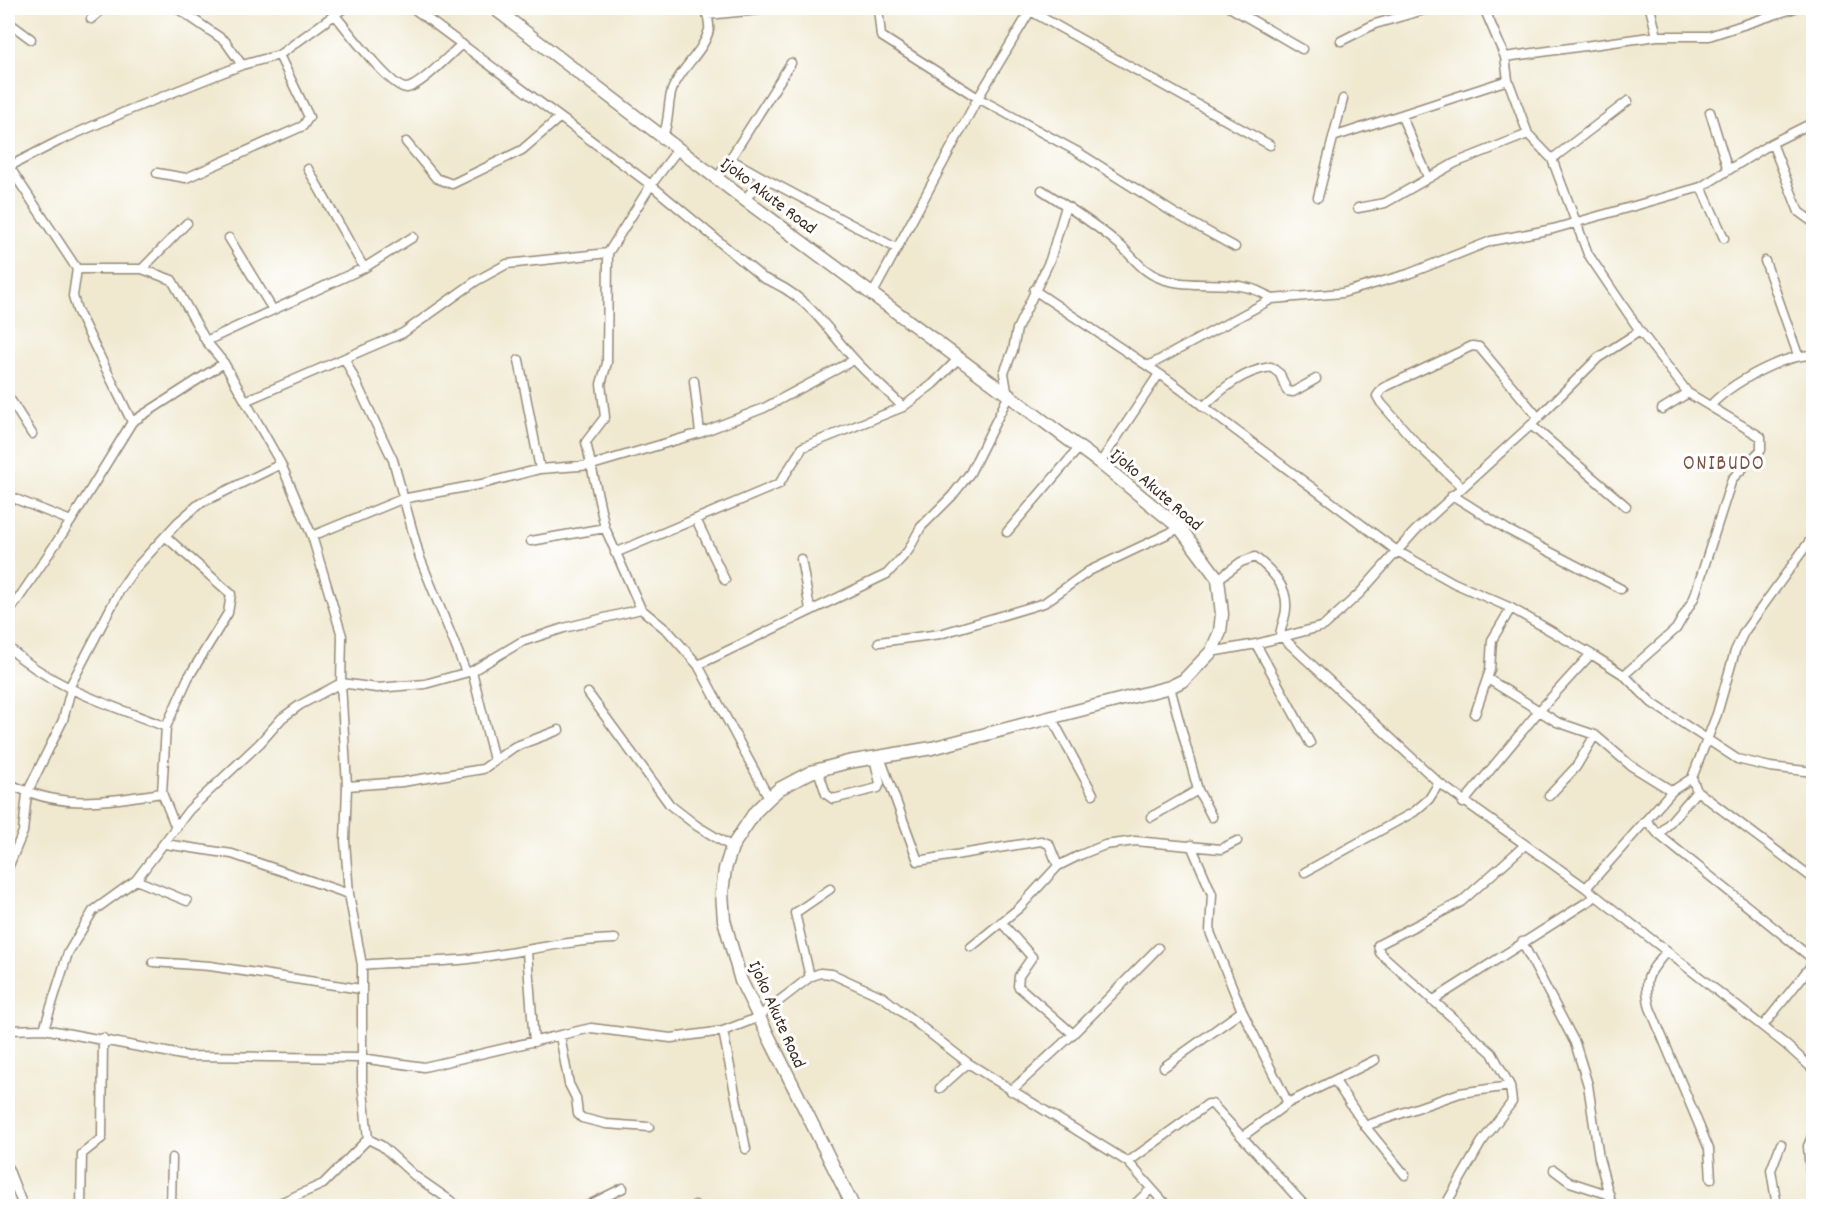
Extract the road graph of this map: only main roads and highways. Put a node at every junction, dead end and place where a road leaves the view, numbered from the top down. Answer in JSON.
{"nodes":[{"id":1,"x":494,"y":8,"type":"edge"},
{"id":2,"x":853,"y":1206,"type":"edge"}],
"edges":[{"from":1,"to":2,"type":"main road","name":"Ijoko Akute Road"}]}
